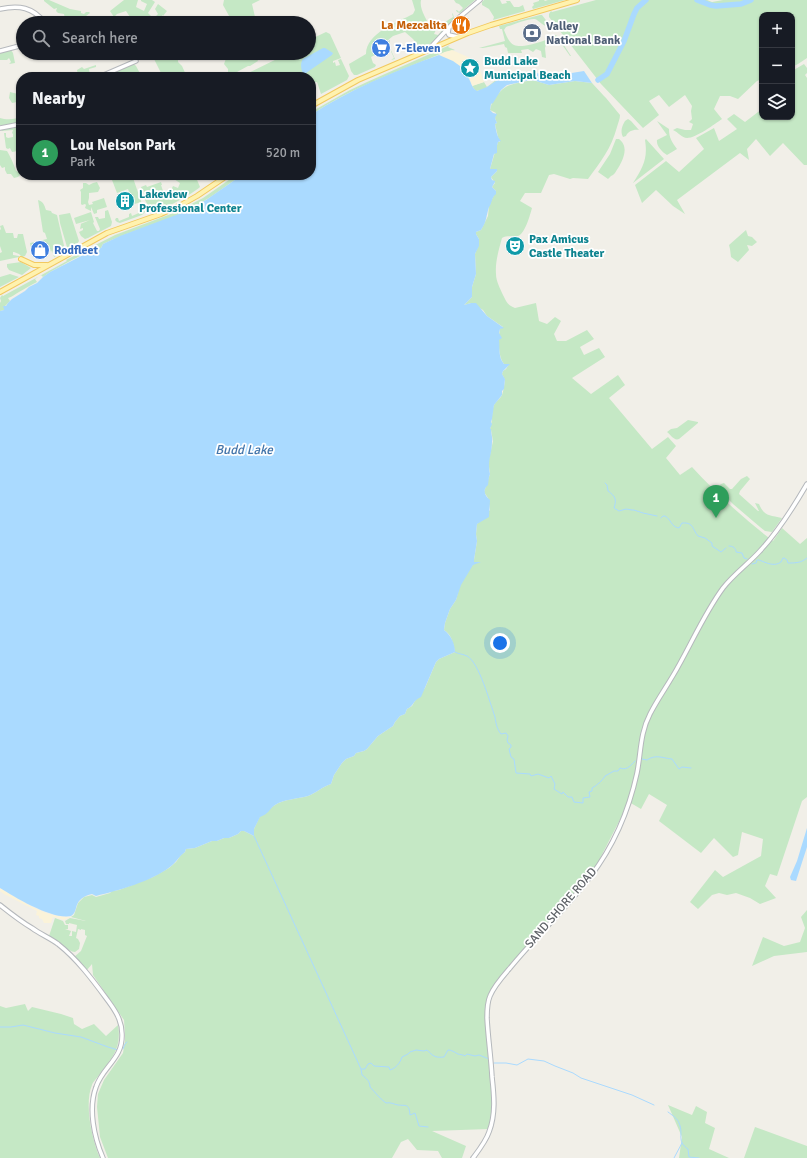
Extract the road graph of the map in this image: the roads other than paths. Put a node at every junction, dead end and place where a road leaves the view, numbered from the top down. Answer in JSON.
{"nodes":[{"id":1,"x":480,"y":0,"type":"edge"},
{"id":2,"x":577,"y":0,"type":"edge"},
{"id":3,"x":0,"y":9,"type":"edge"},
{"id":4,"x":39,"y":16,"type":"edge"},
{"id":5,"x":450,"y":26,"type":"junction"},
{"id":6,"x":459,"y":37,"type":"junction"},
{"id":7,"x":16,"y":47,"type":"edge"},
{"id":8,"x":428,"y":50,"type":"junction"},
{"id":9,"x":0,"y":51,"type":"edge"},
{"id":10,"x":136,"y":61,"type":"dead end"},
{"id":11,"x":111,"y":72,"type":"edge"},
{"id":12,"x":316,"y":103,"type":"edge"},
{"id":13,"x":16,"y":125,"type":"edge"},
{"id":14,"x":0,"y":128,"type":"edge"},
{"id":15,"x":221,"y":180,"type":"edge"},
{"id":16,"x":21,"y":259,"type":"dead end"},
{"id":17,"x":49,"y":265,"type":"junction"},
{"id":18,"x":0,"y":292,"type":"edge"},
{"id":19,"x":807,"y":484,"type":"edge"},
{"id":20,"x":0,"y":905,"type":"edge"},
{"id":21,"x":104,"y":1158,"type":"edge"},
{"id":22,"x":473,"y":1158,"type":"edge"}],
"edges":[{"from":1,"to":5,"type":"street"},
{"from":2,"to":6,"type":"main road"},
{"from":3,"to":4,"type":"street"},
{"from":5,"to":6,"type":"street"},
{"from":5,"to":8,"type":"street"},
{"from":6,"to":8,"type":"main road"},
{"from":7,"to":9,"type":"street"},
{"from":8,"to":12,"type":"main road"},
{"from":10,"to":11,"type":"street"},
{"from":13,"to":14,"type":"street"},
{"from":15,"to":17,"type":"main road"},
{"from":16,"to":17,"type":"main road"},
{"from":17,"to":18,"type":"main road"},
{"from":19,"to":22,"type":"street","name":"SAND SHORE ROAD"},
{"from":20,"to":21,"type":"street"}]}
